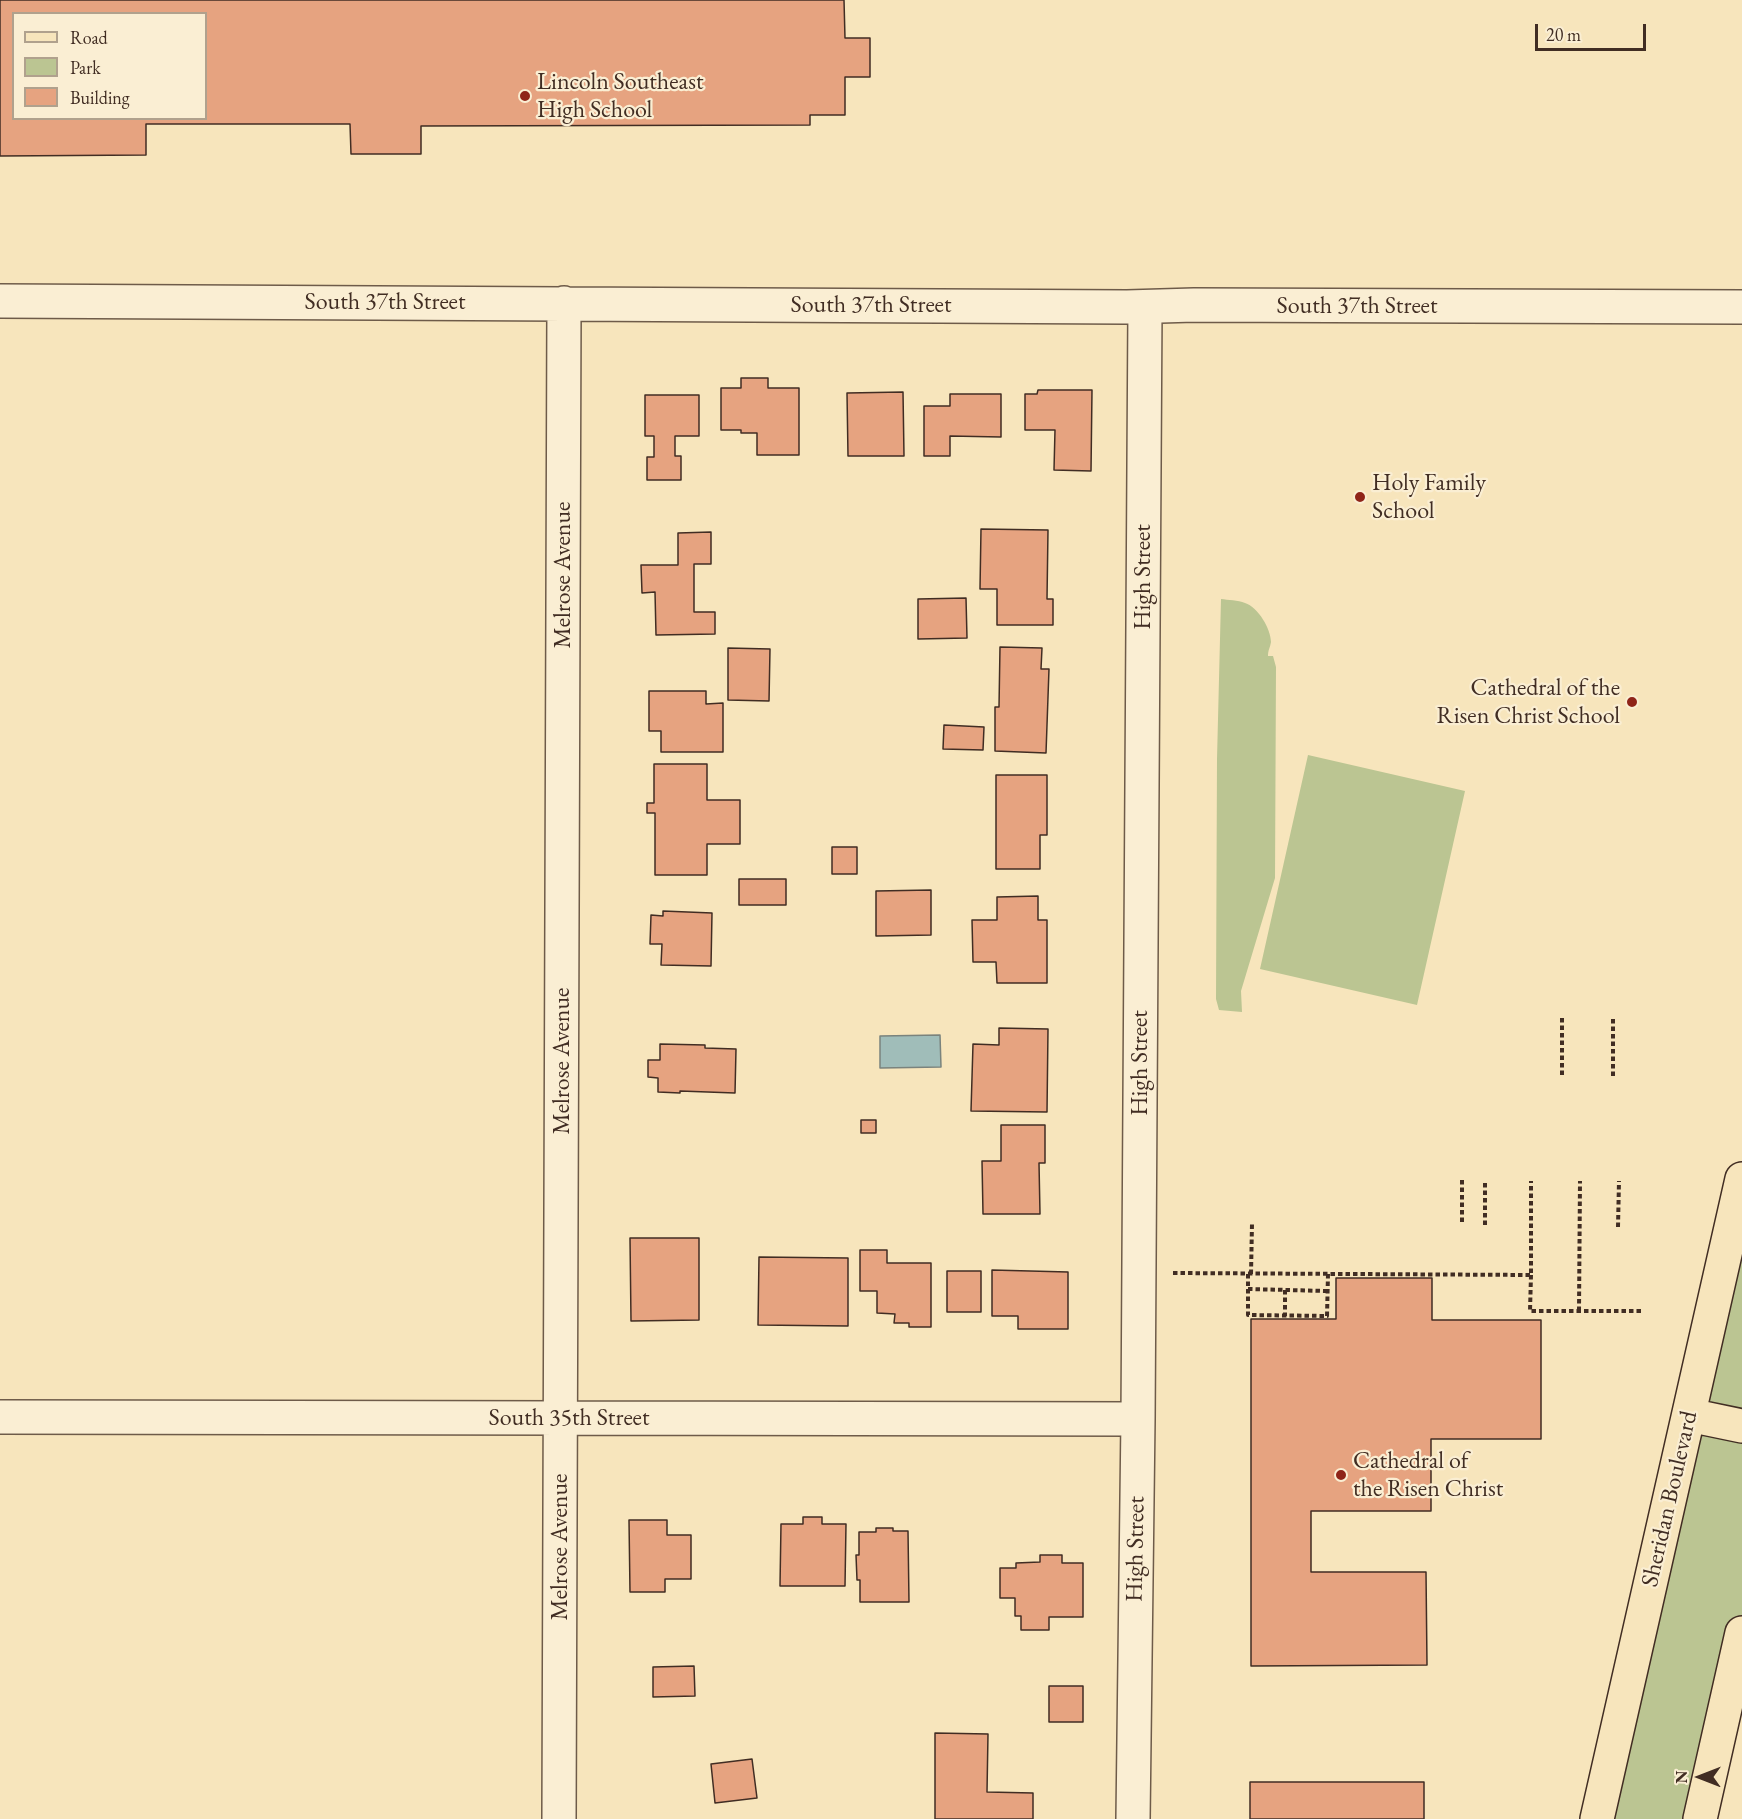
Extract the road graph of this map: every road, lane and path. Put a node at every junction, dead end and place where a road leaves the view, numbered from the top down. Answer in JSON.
{"nodes":[{"id":1,"x":0,"y":301,"type":"edge"},
{"id":2,"x":564,"y":303,"type":"junction"},
{"id":3,"x":1145,"y":307,"type":"junction"},
{"id":4,"x":1742,"y":308,"type":"edge"},
{"id":5,"x":1562,"y":1018,"type":"dead end"},
{"id":6,"x":1612,"y":1019,"type":"dead end"},
{"id":7,"x":1562,"y":1077,"type":"dead end"},
{"id":8,"x":1612,"y":1078,"type":"dead end"},
{"id":9,"x":1742,"y":1179,"type":"edge"},
{"id":10,"x":1462,"y":1180,"type":"dead end"},
{"id":11,"x":1485,"y":1180,"type":"dead end"},
{"id":12,"x":1531,"y":1181,"type":"dead end"},
{"id":13,"x":1580,"y":1181,"type":"dead end"},
{"id":14,"x":1619,"y":1181,"type":"dead end"},
{"id":15,"x":1252,"y":1224,"type":"dead end"},
{"id":16,"x":1462,"y":1225,"type":"dead end"},
{"id":17,"x":1485,"y":1225,"type":"dead end"},
{"id":18,"x":1618,"y":1227,"type":"dead end"},
{"id":19,"x":1173,"y":1273,"type":"dead end"},
{"id":20,"x":1250,"y":1274,"type":"junction"},
{"id":21,"x":1328,"y":1274,"type":"junction"},
{"id":22,"x":1531,"y":1275,"type":"junction"},
{"id":23,"x":1248,"y":1289,"type":"junction"},
{"id":24,"x":1285,"y":1290,"type":"junction"},
{"id":25,"x":1328,"y":1291,"type":"junction"},
{"id":26,"x":1579,"y":1311,"type":"junction"},
{"id":27,"x":1643,"y":1311,"type":"dead end"},
{"id":28,"x":1285,"y":1316,"type":"junction"},
{"id":29,"x":1689,"y":1415,"type":"junction"},
{"id":30,"x":0,"y":1417,"type":"edge"},
{"id":31,"x":561,"y":1418,"type":"junction"},
{"id":32,"x":1138,"y":1419,"type":"junction"},
{"id":33,"x":1742,"y":1426,"type":"edge"},
{"id":34,"x":1742,"y":1632,"type":"edge"},
{"id":35,"x":559,"y":1819,"type":"edge"},
{"id":36,"x":1132,"y":1819,"type":"edge"},
{"id":37,"x":1597,"y":1819,"type":"edge"},
{"id":38,"x":1700,"y":1819,"type":"edge"}],
"edges":[{"from":1,"to":2,"type":"street","name":"South 37th Street"},
{"from":2,"to":3,"type":"street","name":"South 37th Street"},
{"from":2,"to":31,"type":"street","name":"Melrose Avenue"},
{"from":3,"to":4,"type":"street","name":"South 37th Street"},
{"from":3,"to":32,"type":"street","name":"High Street"},
{"from":5,"to":7,"type":"path"},
{"from":6,"to":8,"type":"path"},
{"from":9,"to":29,"type":"main road","name":"Sheridan Boulevard"},
{"from":10,"to":16,"type":"path"},
{"from":11,"to":17,"type":"path"},
{"from":12,"to":22,"type":"path"},
{"from":13,"to":26,"type":"path"},
{"from":14,"to":18,"type":"path"},
{"from":15,"to":20,"type":"path"},
{"from":19,"to":20,"type":"path"},
{"from":20,"to":21,"type":"path"},
{"from":20,"to":23,"type":"path"},
{"from":21,"to":22,"type":"path"},
{"from":21,"to":25,"type":"path"},
{"from":22,"to":26,"type":"path"},
{"from":23,"to":24,"type":"path"},
{"from":23,"to":28,"type":"path"},
{"from":24,"to":25,"type":"path"},
{"from":24,"to":28,"type":"path"},
{"from":25,"to":28,"type":"path"},
{"from":26,"to":27,"type":"path"},
{"from":29,"to":33,"type":"main road"},
{"from":29,"to":37,"type":"main road","name":"Sheridan Boulevard"},
{"from":30,"to":31,"type":"street","name":"South 35th Street"},
{"from":31,"to":32,"type":"street","name":"South 35th Street"},
{"from":31,"to":35,"type":"street","name":"Melrose Avenue"},
{"from":32,"to":36,"type":"street","name":"High Street"},
{"from":34,"to":38,"type":"main road"}]}
